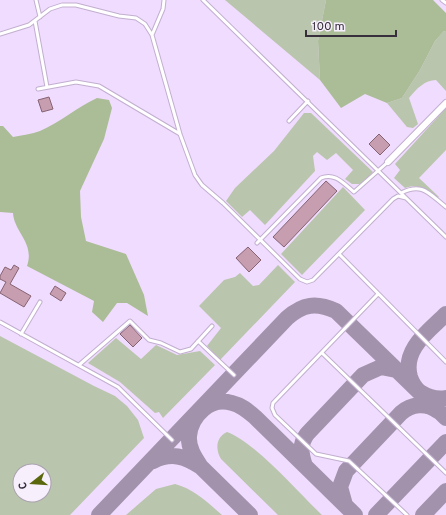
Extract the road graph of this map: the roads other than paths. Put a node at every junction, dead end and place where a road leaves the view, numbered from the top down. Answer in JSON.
{"nodes":[{"id":1,"x":36,"y":0,"type":"edge"},
{"id":2,"x":61,"y":0,"type":"edge"},
{"id":3,"x":164,"y":0,"type":"edge"},
{"id":4,"x":203,"y":0,"type":"edge"},
{"id":5,"x":442,"y":0,"type":"edge"},
{"id":6,"x":446,"y":4,"type":"edge"},
{"id":7,"x":62,"y":5,"type":"junction"},
{"id":8,"x":40,"y":17,"type":"junction"},
{"id":9,"x":35,"y":21,"type":"junction"},
{"id":10,"x":0,"y":34,"type":"edge"},
{"id":11,"x":152,"y":35,"type":"junction"},
{"id":12,"x":47,"y":87,"type":"junction"},
{"id":13,"x":38,"y":89,"type":"dead end"},
{"id":14,"x":308,"y":101,"type":"junction"},
{"id":15,"x":446,"y":103,"type":"edge"},
{"id":16,"x":289,"y":121,"type":"dead end"},
{"id":17,"x":180,"y":134,"type":"junction"},
{"id":18,"x":388,"y":162,"type":"joint"},
{"id":19,"x":380,"y":171,"type":"junction"},
{"id":20,"x":401,"y":193,"type":"junction"},
{"id":21,"x":406,"y":198,"type":"junction"},
{"id":22,"x":446,"y":206,"type":"edge"},
{"id":23,"x":446,"y":237,"type":"edge"},
{"id":24,"x":260,"y":239,"type":"junction"},
{"id":25,"x":256,"y":243,"type":"dead end"},
{"id":26,"x":339,"y":254,"type":"junction"},
{"id":27,"x":378,"y":294,"type":"junction"},
{"id":28,"x":40,"y":302,"type":"dead end"},
{"id":29,"x":0,"y":322,"type":"edge"},
{"id":30,"x":212,"y":326,"type":"dead end"},
{"id":31,"x":21,"y":334,"type":"junction"},
{"id":32,"x":198,"y":341,"type":"junction"},
{"id":33,"x":322,"y":353,"type":"junction"},
{"id":34,"x":446,"y":362,"type":"edge"},
{"id":35,"x":79,"y":365,"type":"junction"},
{"id":36,"x":234,"y":375,"type":"dead end"},
{"id":37,"x":172,"y":440,"type":"dead end"},
{"id":38,"x":446,"y":473,"type":"edge"},
{"id":39,"x":407,"y":515,"type":"edge"}],
"edges":[{"from":1,"to":8,"type":"lane"},
{"from":2,"to":7,"type":"lane"},
{"from":3,"to":11,"type":"lane"},
{"from":4,"to":14,"type":"lane"},
{"from":5,"to":6,"type":"lane"},
{"from":7,"to":8,"type":"lane"},
{"from":7,"to":11,"type":"lane"},
{"from":8,"to":9,"type":"lane"},
{"from":9,"to":10,"type":"lane"},
{"from":9,"to":12,"type":"lane"},
{"from":11,"to":17,"type":"lane"},
{"from":12,"to":13,"type":"lane"},
{"from":12,"to":17,"type":"lane"},
{"from":14,"to":16,"type":"lane"},
{"from":14,"to":19,"type":"lane"},
{"from":15,"to":18,"type":"street"},
{"from":17,"to":24,"type":"lane"},
{"from":18,"to":19,"type":"lane"},
{"from":19,"to":20,"type":"lane"},
{"from":19,"to":24,"type":"lane"},
{"from":20,"to":21,"type":"lane"},
{"from":20,"to":22,"type":"lane"},
{"from":21,"to":23,"type":"lane"},
{"from":21,"to":26,"type":"lane"},
{"from":24,"to":25,"type":"lane"},
{"from":24,"to":26,"type":"lane"},
{"from":26,"to":27,"type":"lane"},
{"from":27,"to":33,"type":"lane"},
{"from":27,"to":34,"type":"lane"},
{"from":28,"to":31,"type":"lane"},
{"from":29,"to":31,"type":"lane"},
{"from":30,"to":32,"type":"lane"},
{"from":31,"to":35,"type":"lane"},
{"from":32,"to":35,"type":"lane"},
{"from":32,"to":36,"type":"lane"},
{"from":33,"to":38,"type":"lane"},
{"from":33,"to":39,"type":"lane"},
{"from":35,"to":37,"type":"lane"}]}
